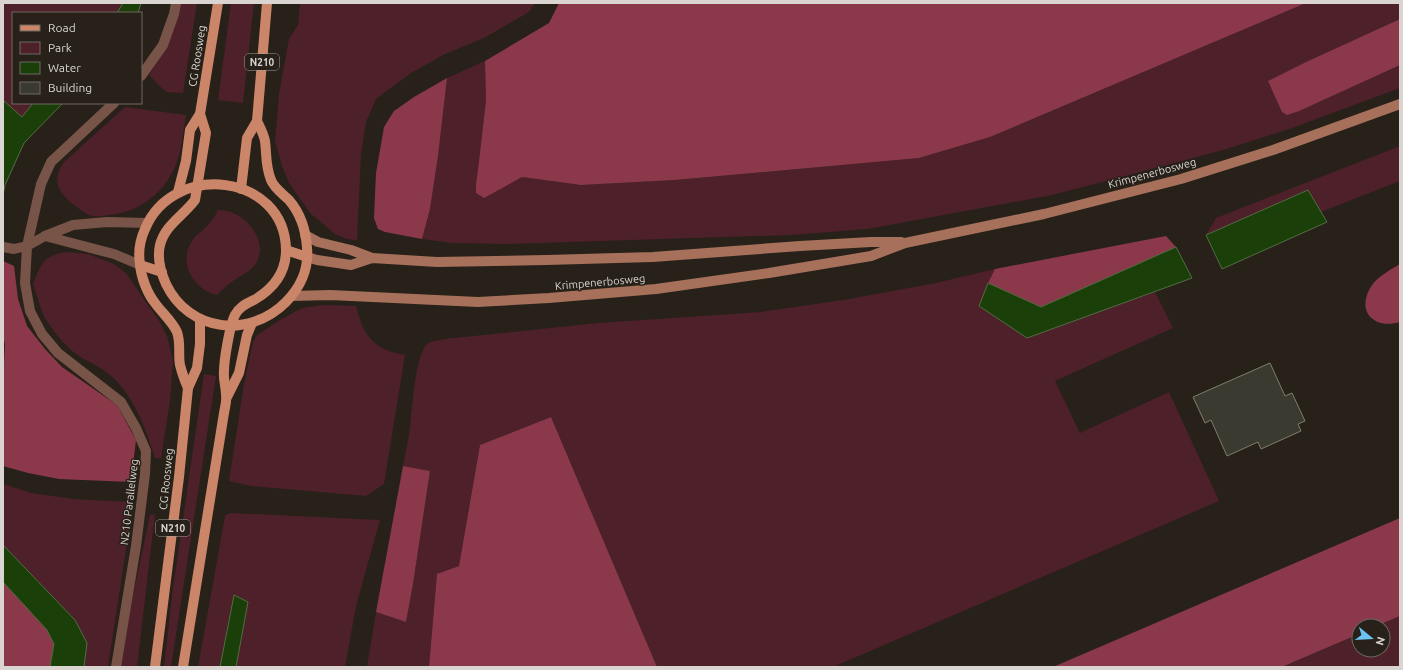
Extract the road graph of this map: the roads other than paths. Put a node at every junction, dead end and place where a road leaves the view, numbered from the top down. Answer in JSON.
{"nodes":[{"id":1,"x":176,"y":3,"type":"edge"},
{"id":2,"x":218,"y":3,"type":"edge"},
{"id":3,"x":267,"y":3,"type":"edge"},
{"id":4,"x":142,"y":75,"type":"edge"},
{"id":5,"x":113,"y":104,"type":"edge"},
{"id":6,"x":1400,"y":104,"type":"edge"},
{"id":7,"x":200,"y":114,"type":"junction"},
{"id":8,"x":257,"y":121,"type":"junction"},
{"id":9,"x":198,"y":186,"type":"junction"},
{"id":10,"x":241,"y":189,"type":"junction"},
{"id":11,"x":178,"y":192,"type":"junction"},
{"id":12,"x":147,"y":223,"type":"junction"},
{"id":13,"x":305,"y":235,"type":"junction"},
{"id":14,"x":45,"y":236,"type":"junction"},
{"id":15,"x":904,"y":242,"type":"junction"},
{"id":16,"x":27,"y":246,"type":"junction"},
{"id":17,"x":3,"y":248,"type":"edge"},
{"id":18,"x":286,"y":250,"type":"junction"},
{"id":19,"x":307,"y":257,"type":"junction"},
{"id":20,"x":372,"y":258,"type":"junction"},
{"id":21,"x":140,"y":265,"type":"junction"},
{"id":22,"x":162,"y":272,"type":"junction"},
{"id":23,"x":292,"y":296,"type":"junction"},
{"id":24,"x":200,"y":319,"type":"junction"},
{"id":25,"x":252,"y":323,"type":"junction"},
{"id":26,"x":231,"y":326,"type":"junction"},
{"id":27,"x":188,"y":388,"type":"junction"},
{"id":28,"x":227,"y":397,"type":"junction"},
{"id":29,"x":116,"y":667,"type":"edge"},
{"id":30,"x":155,"y":667,"type":"edge"},
{"id":31,"x":183,"y":667,"type":"edge"}],
"edges":[{"from":1,"to":4,"type":"street"},
{"from":2,"to":7,"type":"main road","name":"CG Roosweg","number":"N210"},
{"from":3,"to":8,"type":"main road","number":"N210"},
{"from":5,"to":16,"type":"street","name":"N210 Parallelweg"},
{"from":6,"to":15,"type":"main road","name":"Krimpenerbosweg"},
{"from":7,"to":9,"type":"main road","name":"CG Roosweg","number":"N210"},
{"from":7,"to":11,"type":"main road","name":"CG Roosweg","number":"N210"},
{"from":8,"to":10,"type":"main road","number":"N210"},
{"from":8,"to":13,"type":"main road","number":"N210"},
{"from":9,"to":10,"type":"main road","number":"N210"},
{"from":9,"to":11,"type":"main road","number":"N210"},
{"from":9,"to":22,"type":"main road","number":"N210"},
{"from":10,"to":18,"type":"main road","number":"N210"},
{"from":11,"to":12,"type":"main road","number":"N210"},
{"from":12,"to":14,"type":"street"},
{"from":12,"to":21,"type":"main road","number":"N210"},
{"from":13,"to":19,"type":"main road","number":"N210"},
{"from":13,"to":20,"type":"main road","name":"Krimpenerbosweg"},
{"from":14,"to":16,"type":"street"},
{"from":14,"to":21,"type":"street"},
{"from":15,"to":20,"type":"main road","name":"Krimpenerbosweg"},
{"from":15,"to":23,"type":"main road","name":"Krimpenerbosweg"},
{"from":16,"to":17,"type":"street"},
{"from":16,"to":29,"type":"street","name":"N210 Parallelweg"},
{"from":18,"to":19,"type":"main road"},
{"from":18,"to":26,"type":"main road","number":"N210"},
{"from":19,"to":20,"type":"main road","name":"Krimpenerbosweg"},
{"from":19,"to":23,"type":"main road","number":"N210"},
{"from":21,"to":22,"type":"main road"},
{"from":21,"to":27,"type":"main road","name":"CG Roosweg","number":"N210"},
{"from":22,"to":24,"type":"main road","number":"N210"},
{"from":23,"to":25,"type":"main road","number":"N210"},
{"from":24,"to":26,"type":"main road","number":"N210"},
{"from":24,"to":27,"type":"main road","name":"CG Roosweg","number":"N210"},
{"from":25,"to":26,"type":"main road","number":"N210"},
{"from":25,"to":28,"type":"main road","number":"N210"},
{"from":26,"to":28,"type":"main road","number":"N210"},
{"from":27,"to":30,"type":"main road","name":"CG Roosweg","number":"N210"},
{"from":28,"to":31,"type":"main road","number":"N210"}]}
